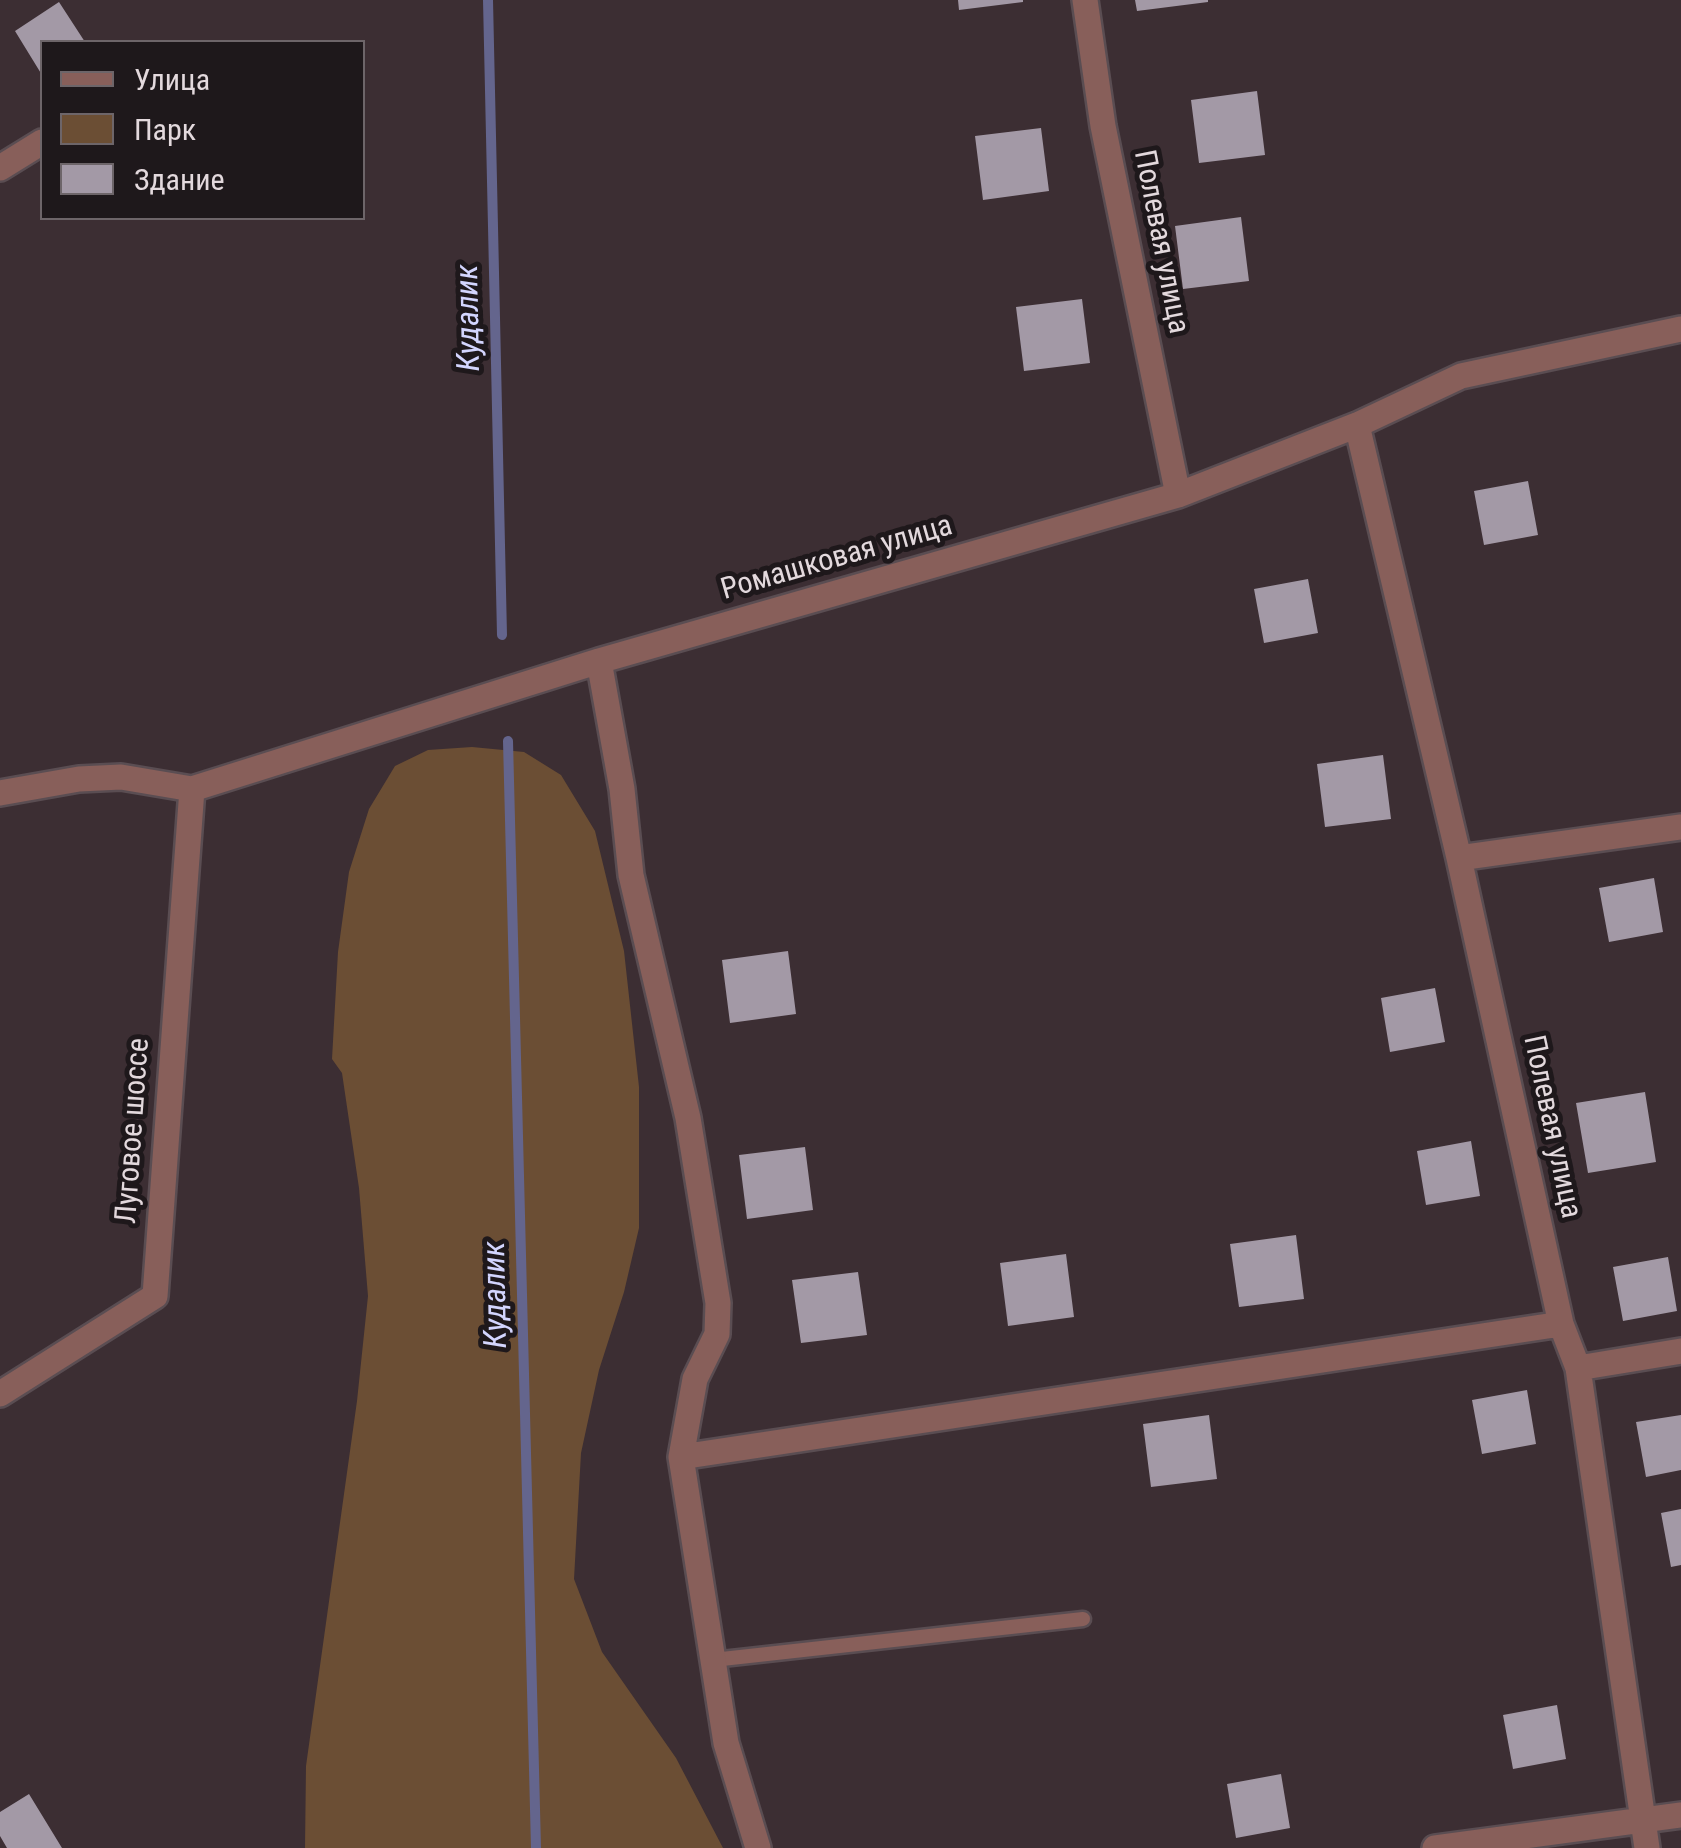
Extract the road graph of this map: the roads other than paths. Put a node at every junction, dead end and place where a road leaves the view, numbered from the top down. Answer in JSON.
{"nodes":[{"id":1,"x":1085,"y":0,"type":"edge"},
{"id":2,"x":40,"y":143,"type":"edge"},
{"id":3,"x":0,"y":168,"type":"edge"},
{"id":4,"x":1681,"y":329,"type":"edge"},
{"id":5,"x":1357,"y":425,"type":"junction"},
{"id":6,"x":1178,"y":495,"type":"junction"},
{"id":7,"x":599,"y":661,"type":"junction"},
{"id":8,"x":192,"y":789,"type":"junction"},
{"id":9,"x":0,"y":793,"type":"edge"},
{"id":10,"x":1681,"y":827,"type":"edge"},
{"id":11,"x":1459,"y":858,"type":"junction"},
{"id":12,"x":1561,"y":1324,"type":"junction"},
{"id":13,"x":1681,"y":1351,"type":"edge"},
{"id":14,"x":1578,"y":1368,"type":"junction"},
{"id":15,"x":0,"y":1394,"type":"edge"},
{"id":16,"x":681,"y":1457,"type":"junction"},
{"id":17,"x":1083,"y":1619,"type":"dead end"},
{"id":18,"x":713,"y":1660,"type":"junction"},
{"id":19,"x":1681,"y":1815,"type":"edge"},
{"id":20,"x":1643,"y":1820,"type":"junction"},
{"id":21,"x":758,"y":1848,"type":"edge"},
{"id":22,"x":1435,"y":1848,"type":"edge"},
{"id":23,"x":1647,"y":1848,"type":"edge"}],
"edges":[{"from":1,"to":6,"type":"street","name":"Полевая улица"},
{"from":2,"to":3,"type":"street"},
{"from":4,"to":5,"type":"street","name":"Ромашковая улица"},
{"from":5,"to":6,"type":"street","name":"Ромашковая улица"},
{"from":5,"to":11,"type":"street","name":"Полевая улица"},
{"from":6,"to":7,"type":"street","name":"Ромашковая улица"},
{"from":7,"to":8,"type":"street","name":"Ромашковая улица"},
{"from":7,"to":16,"type":"street"},
{"from":8,"to":9,"type":"street","name":"Ромашковая улица"},
{"from":8,"to":15,"type":"street","name":"Луговое шоссе"},
{"from":10,"to":11,"type":"street"},
{"from":11,"to":12,"type":"street","name":"Полевая улица"},
{"from":12,"to":14,"type":"street","name":"Полевая улица"},
{"from":12,"to":16,"type":"street"},
{"from":13,"to":14,"type":"street"},
{"from":14,"to":20,"type":"street","name":"Полевая улица"},
{"from":16,"to":18,"type":"street"},
{"from":17,"to":18,"type":"lane"},
{"from":18,"to":21,"type":"street"},
{"from":19,"to":20,"type":"street"},
{"from":20,"to":22,"type":"street"},
{"from":20,"to":23,"type":"street","name":"Полевая улица"}]}
